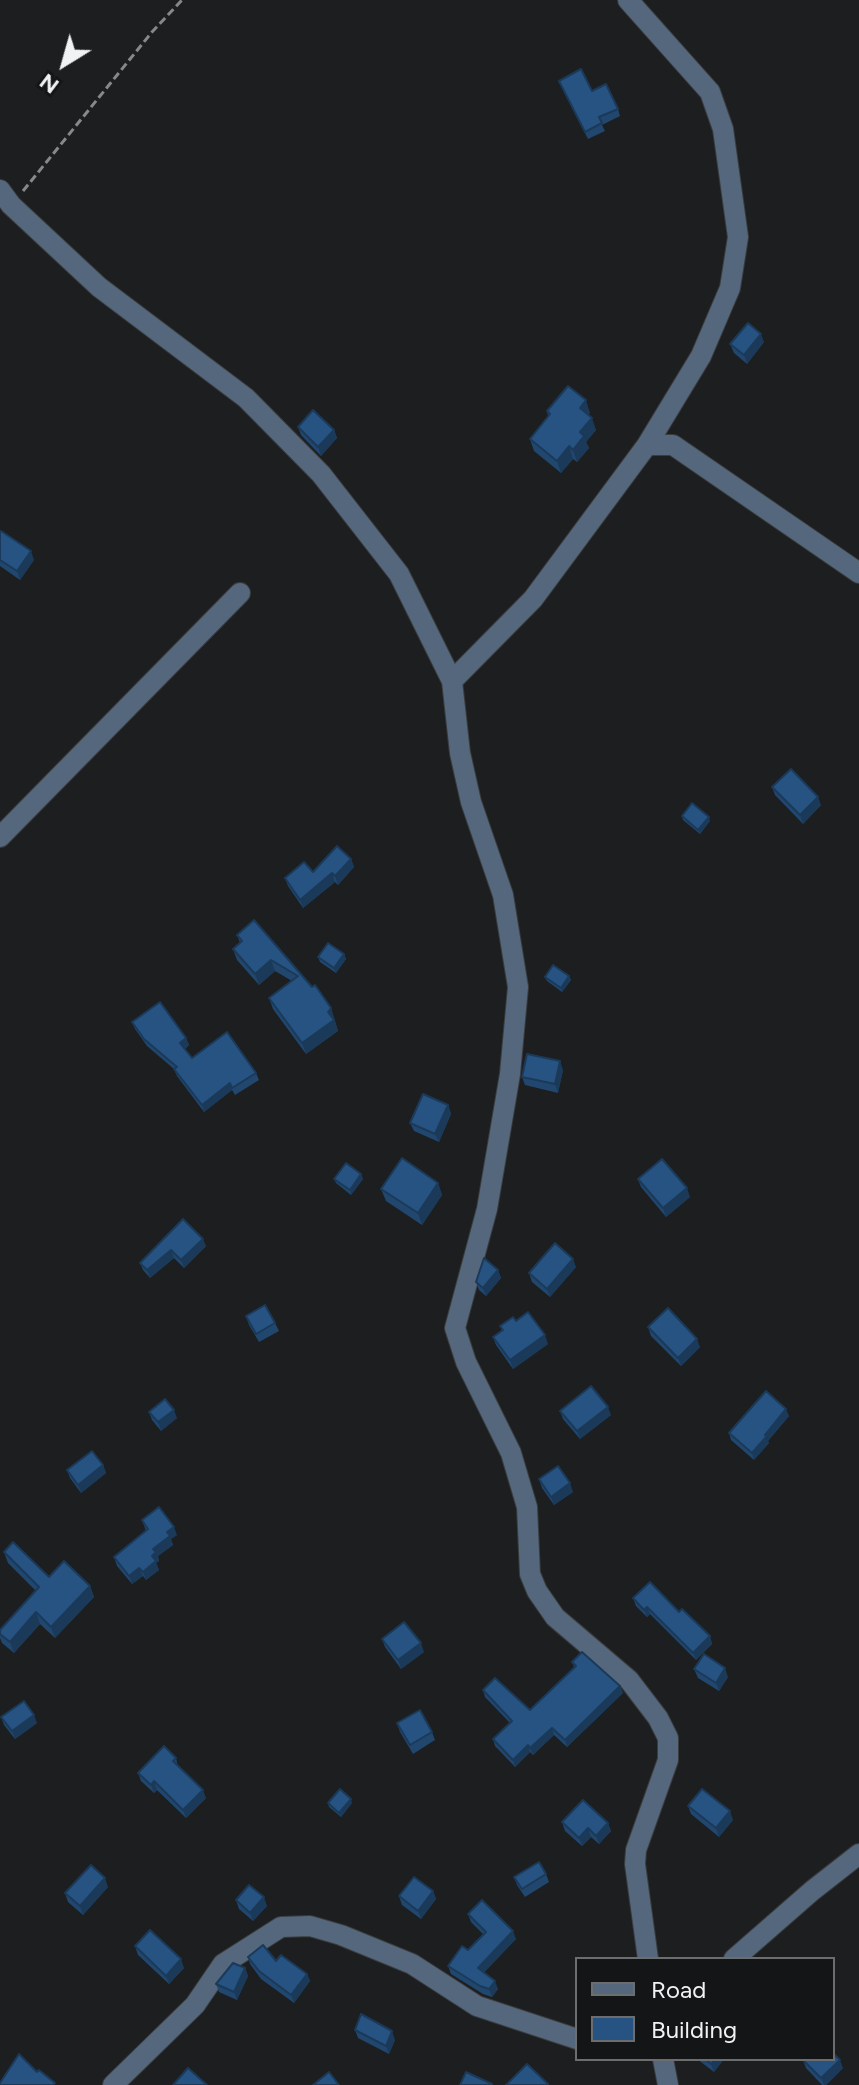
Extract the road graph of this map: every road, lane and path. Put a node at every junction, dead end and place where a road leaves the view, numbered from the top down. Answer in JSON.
{"nodes":[{"id":1,"x":182,"y":0,"type":"edge"},
{"id":2,"x":628,"y":0,"type":"edge"},
{"id":3,"x":5,"y":198,"type":"edge"},
{"id":4,"x":647,"y":445,"type":"junction"},
{"id":5,"x":859,"y":573,"type":"edge"},
{"id":6,"x":240,"y":593,"type":"dead end"},
{"id":7,"x":452,"y":681,"type":"junction"},
{"id":8,"x":0,"y":837,"type":"edge"},
{"id":9,"x":859,"y":1854,"type":"edge"},
{"id":10,"x":648,"y":1957,"type":"edge"},
{"id":11,"x":736,"y":1957,"type":"edge"},
{"id":12,"x":575,"y":2038,"type":"edge"},
{"id":13,"x":663,"y":2061,"type":"edge"},
{"id":14,"x":113,"y":2085,"type":"edge"},
{"id":15,"x":668,"y":2085,"type":"edge"}],
"edges":[{"from":1,"to":3,"type":"path"},
{"from":2,"to":4,"type":"street"},
{"from":3,"to":7,"type":"street"},
{"from":4,"to":5,"type":"street"},
{"from":4,"to":7,"type":"street"},
{"from":6,"to":8,"type":"street"},
{"from":7,"to":10,"type":"street"},
{"from":9,"to":11,"type":"street"},
{"from":12,"to":14,"type":"street"},
{"from":13,"to":15,"type":"street"}]}
